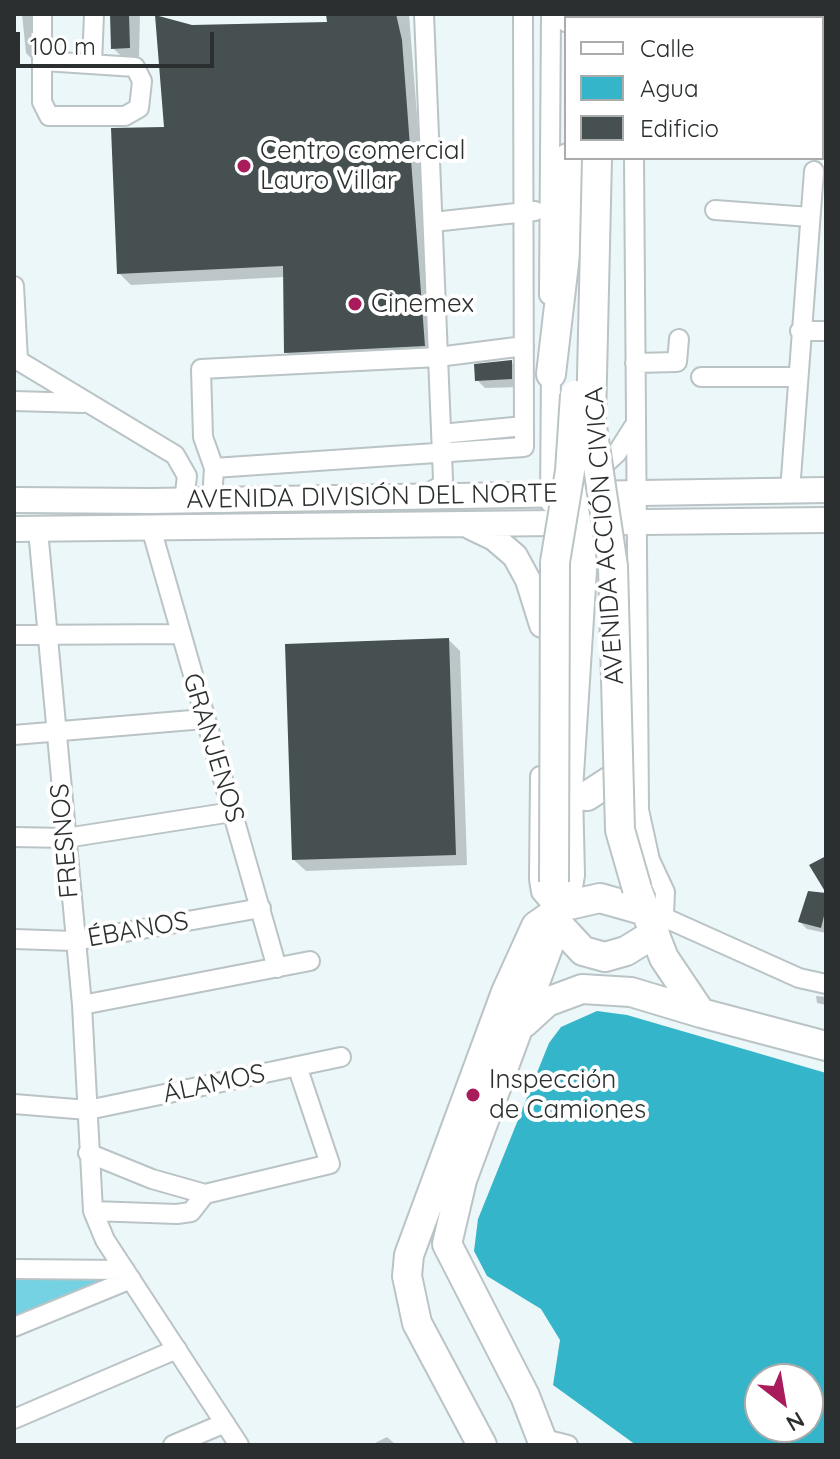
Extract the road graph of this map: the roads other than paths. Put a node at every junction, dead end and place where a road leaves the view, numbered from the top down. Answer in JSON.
{"nodes":[{"id":1,"x":42,"y":14,"type":"edge"},
{"id":2,"x":94,"y":14,"type":"edge"},
{"id":3,"x":424,"y":14,"type":"edge"},
{"id":4,"x":523,"y":14,"type":"edge"},
{"id":5,"x":551,"y":14,"type":"edge"},
{"id":6,"x":44,"y":61,"type":"junction"},
{"id":7,"x":92,"y":63,"type":"junction"},
{"id":8,"x":568,"y":160,"type":"edge"},
{"id":9,"x":579,"y":160,"type":"edge"},
{"id":10,"x":597,"y":160,"type":"edge"},
{"id":11,"x":634,"y":160,"type":"edge"},
{"id":12,"x":814,"y":171,"type":"dead end"},
{"id":13,"x":715,"y":210,"type":"dead end"},
{"id":14,"x":550,"y":211,"type":"junction"},
{"id":15,"x":523,"y":212,"type":"junction"},
{"id":16,"x":810,"y":217,"type":"junction"},
{"id":17,"x":433,"y":222,"type":"junction"},
{"id":18,"x":14,"y":286,"type":"edge"},
{"id":19,"x":800,"y":331,"type":"junction"},
{"id":20,"x":826,"y":331,"type":"edge"},
{"id":21,"x":679,"y":339,"type":"dead end"},
{"id":22,"x":524,"y":346,"type":"junction"},
{"id":23,"x":438,"y":357,"type":"junction"},
{"id":24,"x":16,"y":359,"type":"edge"},
{"id":25,"x":635,"y":363,"type":"junction"},
{"id":26,"x":551,"y":374,"type":"junction"},
{"id":27,"x":701,"y":377,"type":"dead end"},
{"id":28,"x":796,"y":377,"type":"junction"},
{"id":29,"x":14,"y":401,"type":"edge"},
{"id":30,"x":86,"y":403,"type":"junction"},
{"id":31,"x":636,"y":423,"type":"junction"},
{"id":32,"x":550,"y":431,"type":"junction"},
{"id":33,"x":441,"y":442,"type":"junction"},
{"id":34,"x":214,"y":468,"type":"junction"},
{"id":35,"x":450,"y":487,"type":"junction"},
{"id":36,"x":826,"y":490,"type":"edge"},
{"id":37,"x":790,"y":491,"type":"junction"},
{"id":38,"x":551,"y":492,"type":"junction"},
{"id":39,"x":636,"y":493,"type":"junction"},
{"id":40,"x":14,"y":500,"type":"edge"},
{"id":41,"x":212,"y":500,"type":"junction"},
{"id":42,"x":184,"y":501,"type":"junction"},
{"id":43,"x":826,"y":520,"type":"edge"},
{"id":44,"x":549,"y":523,"type":"junction"},
{"id":45,"x":595,"y":523,"type":"junction"},
{"id":46,"x":637,"y":523,"type":"junction"},
{"id":47,"x":468,"y":526,"type":"junction"},
{"id":48,"x":211,"y":527,"type":"junction"},
{"id":49,"x":151,"y":528,"type":"junction"},
{"id":50,"x":26,"y":530,"type":"edge"},
{"id":51,"x":542,"y":625,"type":"junction"},
{"id":52,"x":46,"y":634,"type":"junction"},
{"id":53,"x":179,"y":634,"type":"junction"},
{"id":54,"x":14,"y":635,"type":"edge"},
{"id":55,"x":204,"y":719,"type":"junction"},
{"id":56,"x":55,"y":734,"type":"junction"},
{"id":57,"x":14,"y":735,"type":"edge"},
{"id":58,"x":610,"y":781,"type":"junction"},
{"id":59,"x":568,"y":790,"type":"junction"},
{"id":60,"x":232,"y":812,"type":"junction"},
{"id":61,"x":14,"y":837,"type":"edge"},
{"id":62,"x":66,"y":838,"type":"junction"},
{"id":63,"x":556,"y":906,"type":"junction"},
{"id":64,"x":261,"y":908,"type":"junction"},
{"id":65,"x":647,"y":910,"type":"junction"},
{"id":66,"x":14,"y":939,"type":"edge"},
{"id":67,"x":74,"y":941,"type":"junction"},
{"id":68,"x":310,"y":961,"type":"dead end"},
{"id":69,"x":277,"y":968,"type":"junction"},
{"id":70,"x":826,"y":984,"type":"edge"},
{"id":71,"x":82,"y":1005,"type":"junction"},
{"id":72,"x":701,"y":1013,"type":"junction"},
{"id":73,"x":523,"y":1024,"type":"junction"},
{"id":74,"x":826,"y":1046,"type":"edge"},
{"id":75,"x":341,"y":1057,"type":"dead end"},
{"id":76,"x":297,"y":1066,"type":"junction"},
{"id":77,"x":14,"y":1104,"type":"edge"},
{"id":78,"x":88,"y":1110,"type":"junction"},
{"id":79,"x":88,"y":1153,"type":"junction"},
{"id":80,"x":205,"y":1194,"type":"junction"},
{"id":81,"x":427,"y":1202,"type":"junction"},
{"id":82,"x":93,"y":1211,"type":"junction"},
{"id":83,"x":447,"y":1244,"type":"junction"},
{"id":84,"x":14,"y":1269,"type":"edge"},
{"id":85,"x":128,"y":1274,"type":"junction"},
{"id":86,"x":14,"y":1327,"type":"edge"},
{"id":87,"x":177,"y":1349,"type":"junction"},
{"id":88,"x":14,"y":1419,"type":"edge"},
{"id":89,"x":225,"y":1423,"type":"junction"},
{"id":90,"x":542,"y":1441,"type":"edge"},
{"id":91,"x":173,"y":1445,"type":"edge"},
{"id":92,"x":239,"y":1445,"type":"edge"},
{"id":93,"x":482,"y":1445,"type":"edge"},
{"id":94,"x":568,"y":1445,"type":"edge"}],
"edges":[{"from":1,"to":6,"type":"street"},
{"from":2,"to":7,"type":"street"},
{"from":3,"to":17,"type":"street"},
{"from":4,"to":15,"type":"street"},
{"from":5,"to":14,"type":"street","name":"AVENIDA ACCIÓN CIVICA"},
{"from":6,"to":7,"type":"street"},
{"from":6,"to":7,"type":"street"},
{"from":8,"to":26,"type":"highway"},
{"from":9,"to":63,"type":"highway","name":"AVENIDA ACCIÓN CIVICA","bridge":true},
{"from":10,"to":65,"type":"highway","name":"AVENIDA ACCIÓN CIVICA","bridge":true},
{"from":11,"to":25,"type":"street","name":"AVENIDA ACCIÓN CIVICA"},
{"from":12,"to":16,"type":"street"},
{"from":13,"to":16,"type":"street"},
{"from":14,"to":15,"type":"street"},
{"from":14,"to":26,"type":"street","name":"AVENIDA ACCIÓN CIVICA"},
{"from":15,"to":17,"type":"street"},
{"from":15,"to":22,"type":"street"},
{"from":16,"to":19,"type":"street"},
{"from":17,"to":23,"type":"street"},
{"from":18,"to":24,"type":"street"},
{"from":19,"to":20,"type":"street"},
{"from":19,"to":28,"type":"street"},
{"from":21,"to":25,"type":"street"},
{"from":22,"to":23,"type":"street"},
{"from":22,"to":33,"type":"street"},
{"from":23,"to":33,"type":"street"},
{"from":23,"to":34,"type":"street"},
{"from":24,"to":30,"type":"street"},
{"from":25,"to":31,"type":"street","name":"AVENIDA ACCIÓN CIVICA"},
{"from":26,"to":32,"type":"street","name":"AVENIDA ACCIÓN CIVICA"},
{"from":27,"to":28,"type":"street"},
{"from":28,"to":37,"type":"street"},
{"from":29,"to":30,"type":"street"},
{"from":30,"to":42,"type":"street"},
{"from":31,"to":32,"type":"street"},
{"from":31,"to":39,"type":"street","name":"AVENIDA ACCIÓN CIVICA"},
{"from":32,"to":38,"type":"street","name":"AVENIDA ACCIÓN CIVICA"},
{"from":33,"to":34,"type":"street"},
{"from":33,"to":35,"type":"street"},
{"from":34,"to":41,"type":"street"},
{"from":35,"to":38,"type":"main road","name":"AVENIDA DIVISIÓN DEL NORTE"},
{"from":35,"to":41,"type":"main road","name":"AVENIDA DIVISIÓN DEL NORTE"},
{"from":36,"to":37,"type":"main road","name":"AVENIDA DIVISIÓN DEL NORTE"},
{"from":37,"to":39,"type":"main road","name":"AVENIDA DIVISIÓN DEL NORTE"},
{"from":38,"to":39,"type":"main road","name":"AVENIDA DIVISIÓN DEL NORTE"},
{"from":38,"to":44,"type":"street","name":"AVENIDA ACCIÓN CIVICA"},
{"from":38,"to":45,"type":"highway"},
{"from":39,"to":45,"type":"highway"},
{"from":39,"to":46,"type":"street","name":"AVENIDA ACCIÓN CIVICA"},
{"from":40,"to":42,"type":"main road","name":"AVENIDA DIVISIÓN DEL NORTE"},
{"from":41,"to":42,"type":"main road","name":"AVENIDA DIVISIÓN DEL NORTE"},
{"from":41,"to":48,"type":"main road"},
{"from":43,"to":46,"type":"main road","name":"AVENIDA DIVISIÓN DEL NORTE"},
{"from":44,"to":45,"type":"main road","name":"AVENIDA DIVISIÓN DEL NORTE"},
{"from":44,"to":47,"type":"main road","name":"AVENIDA DIVISIÓN DEL NORTE"},
{"from":44,"to":51,"type":"street","name":"AVENIDA ACCIÓN CIVICA"},
{"from":45,"to":46,"type":"main road","name":"AVENIDA DIVISIÓN DEL NORTE"},
{"from":45,"to":58,"type":"highway"},
{"from":45,"to":59,"type":"highway"},
{"from":46,"to":65,"type":"street","name":"AVENIDA ACCIÓN CIVICA"},
{"from":47,"to":48,"type":"main road","name":"AVENIDA DIVISIÓN DEL NORTE"},
{"from":47,"to":51,"type":"main road"},
{"from":48,"to":49,"type":"main road","name":"AVENIDA DIVISIÓN DEL NORTE"},
{"from":49,"to":50,"type":"main road","name":"AVENIDA DIVISIÓN DEL NORTE"},
{"from":49,"to":53,"type":"street","name":"GRANJENOS"},
{"from":50,"to":52,"type":"street","name":"FRESNOS"},
{"from":51,"to":63,"type":"street","name":"AVENIDA ACCIÓN CIVICA"},
{"from":52,"to":53,"type":"street"},
{"from":52,"to":54,"type":"street"},
{"from":52,"to":56,"type":"street","name":"FRESNOS"},
{"from":53,"to":55,"type":"street","name":"GRANJENOS"},
{"from":55,"to":56,"type":"street"},
{"from":55,"to":60,"type":"street","name":"GRANJENOS"},
{"from":56,"to":57,"type":"street"},
{"from":56,"to":62,"type":"street","name":"FRESNOS"},
{"from":58,"to":59,"type":"highway"},
{"from":58,"to":65,"type":"highway"},
{"from":59,"to":63,"type":"highway"},
{"from":60,"to":62,"type":"street"},
{"from":60,"to":64,"type":"street","name":"GRANJENOS"},
{"from":61,"to":62,"type":"street"},
{"from":62,"to":67,"type":"street","name":"FRESNOS"},
{"from":63,"to":65,"type":"highway"},
{"from":63,"to":65,"type":"highway"},
{"from":63,"to":73,"type":"highway"},
{"from":63,"to":81,"type":"highway"},
{"from":64,"to":67,"type":"street","name":"ÉBANOS"},
{"from":64,"to":69,"type":"street","name":"GRANJENOS"},
{"from":65,"to":70,"type":"street"},
{"from":65,"to":72,"type":"highway"},
{"from":66,"to":67,"type":"street","name":"ÉBANOS"},
{"from":67,"to":71,"type":"street","name":"FRESNOS"},
{"from":68,"to":69,"type":"street"},
{"from":69,"to":71,"type":"street"},
{"from":71,"to":78,"type":"street","name":"FRESNOS"},
{"from":72,"to":73,"type":"highway"},
{"from":72,"to":74,"type":"highway"},
{"from":73,"to":83,"type":"highway"},
{"from":75,"to":76,"type":"street","name":"ÁLAMOS"},
{"from":76,"to":78,"type":"street","name":"ÁLAMOS"},
{"from":76,"to":80,"type":"street"},
{"from":77,"to":78,"type":"street","name":"ÁLAMOS"},
{"from":78,"to":79,"type":"street","name":"FRESNOS"},
{"from":79,"to":80,"type":"street"},
{"from":79,"to":82,"type":"street","name":"FRESNOS"},
{"from":80,"to":82,"type":"street"},
{"from":81,"to":83,"type":"highway"},
{"from":81,"to":93,"type":"highway"},
{"from":82,"to":85,"type":"street","name":"FRESNOS"},
{"from":83,"to":90,"type":"highway"},
{"from":84,"to":85,"type":"street"},
{"from":85,"to":86,"type":"street"},
{"from":85,"to":87,"type":"street","name":"FRESNOS"},
{"from":87,"to":88,"type":"street"},
{"from":87,"to":89,"type":"street","name":"FRESNOS"},
{"from":89,"to":91,"type":"street"},
{"from":89,"to":92,"type":"street","name":"FRESNOS"},
{"from":90,"to":94,"type":"street"}]}
